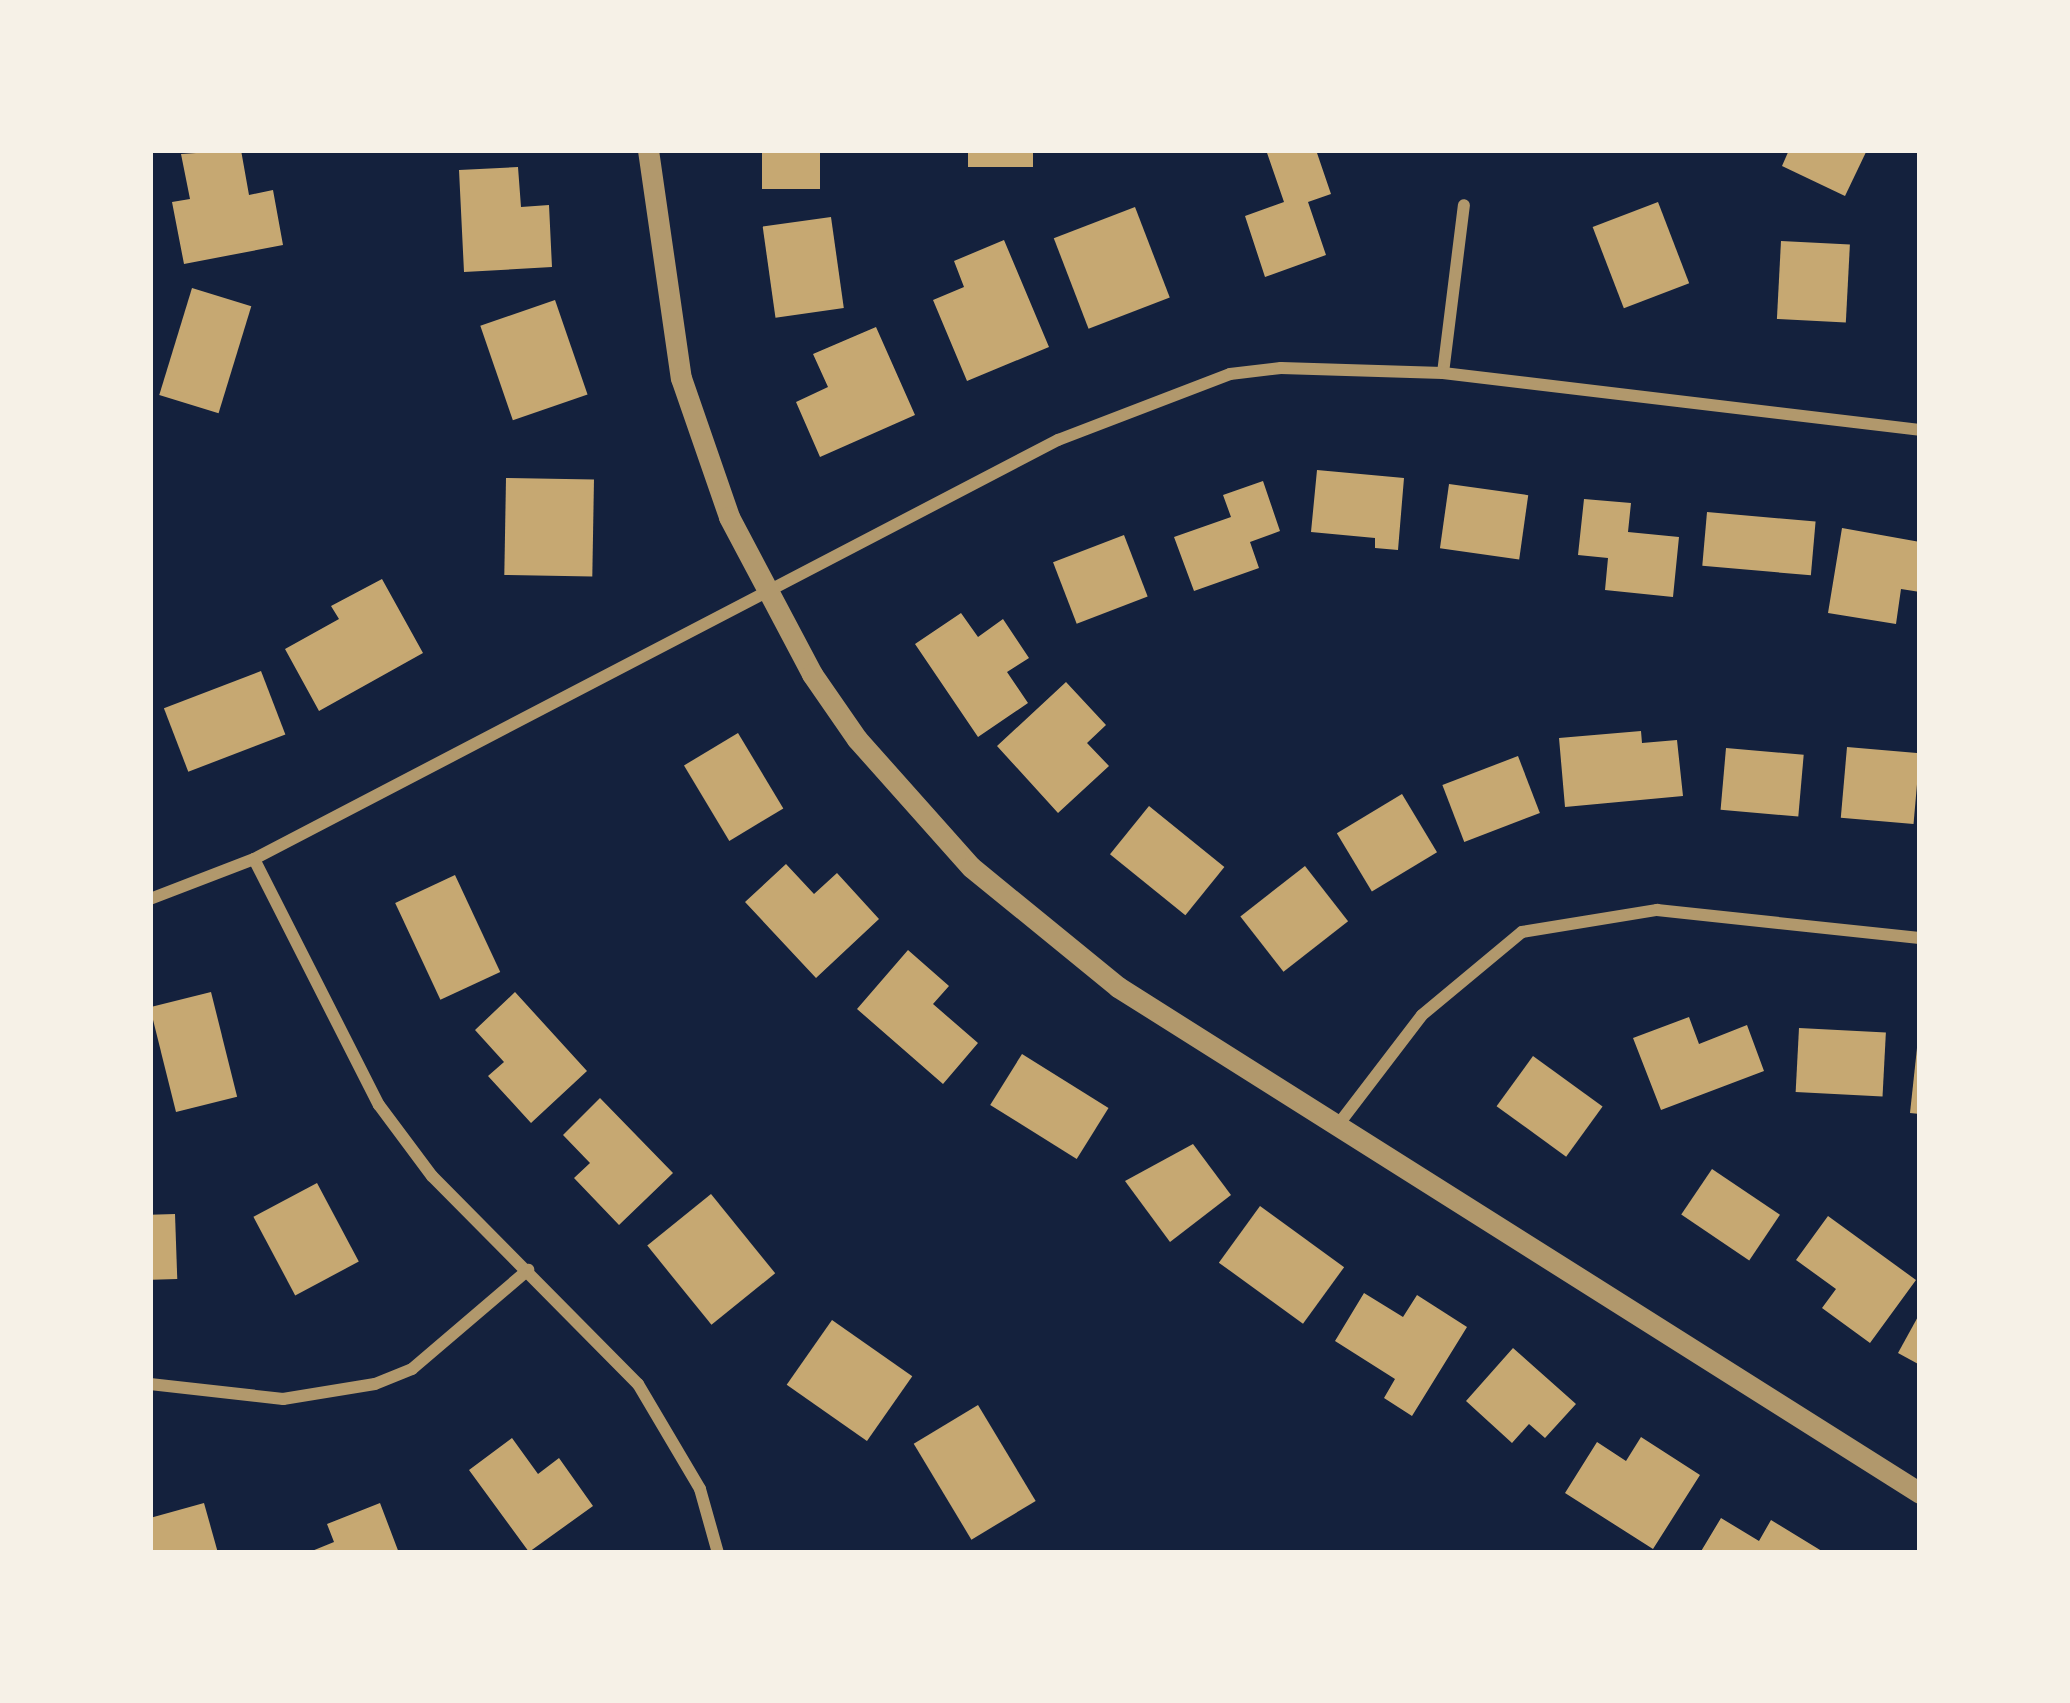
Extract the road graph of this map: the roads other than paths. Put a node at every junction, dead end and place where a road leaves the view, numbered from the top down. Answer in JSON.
{"nodes":[{"id":1,"x":648,"y":150,"type":"edge"},
{"id":2,"x":1464,"y":205,"type":"dead end"},
{"id":3,"x":1443,"y":373,"type":"junction"},
{"id":4,"x":1920,"y":430,"type":"edge"},
{"id":5,"x":767,"y":592,"type":"junction"},
{"id":6,"x":254,"y":859,"type":"junction"},
{"id":7,"x":150,"y":899,"type":"edge"},
{"id":8,"x":1920,"y":938,"type":"edge"},
{"id":9,"x":1341,"y":1121,"type":"junction"},
{"id":10,"x":528,"y":1270,"type":"junction"},
{"id":11,"x":150,"y":1384,"type":"edge"},
{"id":12,"x":1920,"y":1493,"type":"edge"},
{"id":13,"x":718,"y":1553,"type":"edge"}],
"edges":[{"from":1,"to":5,"type":"street"},
{"from":2,"to":3,"type":"street"},
{"from":3,"to":4,"type":"street"},
{"from":3,"to":5,"type":"street"},
{"from":5,"to":6,"type":"street"},
{"from":5,"to":9,"type":"street"},
{"from":6,"to":7,"type":"street"},
{"from":6,"to":10,"type":"street"},
{"from":8,"to":9,"type":"street"},
{"from":9,"to":12,"type":"street"},
{"from":10,"to":11,"type":"street"},
{"from":10,"to":13,"type":"street"}]}
